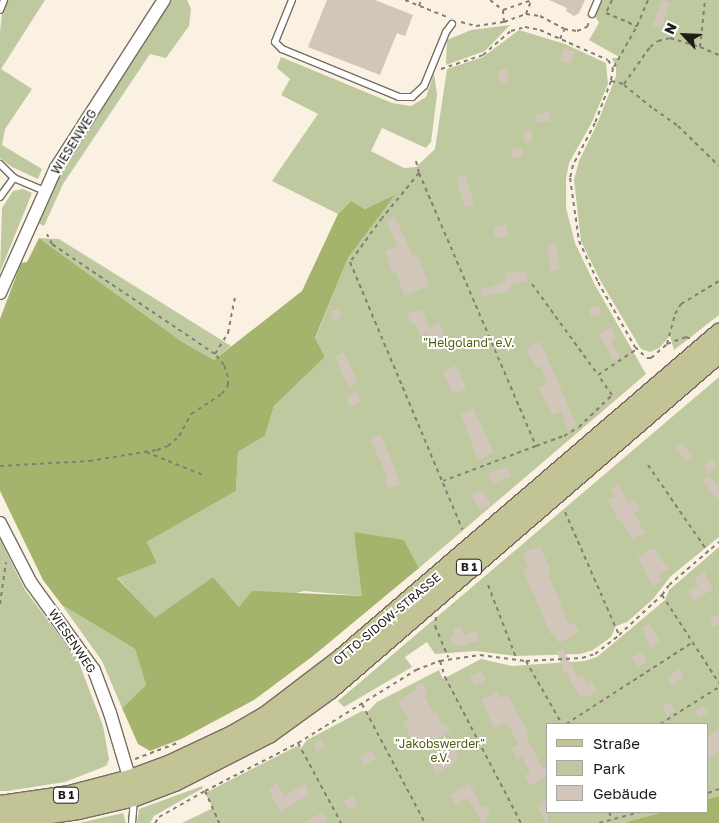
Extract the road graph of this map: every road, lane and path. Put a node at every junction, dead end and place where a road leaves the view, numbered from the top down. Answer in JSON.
{"nodes":[{"id":1,"x":4,"y":0,"type":"edge"},
{"id":2,"x":164,"y":0,"type":"edge"},
{"id":3,"x":292,"y":0,"type":"edge"},
{"id":4,"x":405,"y":0,"type":"edge"},
{"id":5,"x":421,"y":0,"type":"edge"},
{"id":6,"x":490,"y":0,"type":"edge"},
{"id":7,"x":532,"y":0,"type":"edge"},
{"id":8,"x":598,"y":0,"type":"edge"},
{"id":9,"x":612,"y":0,"type":"edge"},
{"id":10,"x":648,"y":0,"type":"edge"},
{"id":11,"x":705,"y":0,"type":"edge"},
{"id":12,"x":419,"y":6,"type":"junction"},
{"id":13,"x":0,"y":10,"type":"edge"},
{"id":14,"x":502,"y":10,"type":"junction"},
{"id":15,"x":526,"y":14,"type":"junction"},
{"id":16,"x":592,"y":14,"type":"joint"},
{"id":17,"x":448,"y":17,"type":"dead end"},
{"id":18,"x":454,"y":22,"type":"joint"},
{"id":19,"x":504,"y":22,"type":"junction"},
{"id":20,"x":637,"y":26,"type":"junction"},
{"id":21,"x":564,"y":29,"type":"junction"},
{"id":22,"x":560,"y":39,"type":"junction"},
{"id":23,"x":700,"y":47,"type":"junction"},
{"id":24,"x":719,"y":55,"type":"edge"},
{"id":25,"x":613,"y":68,"type":"junction"},
{"id":26,"x":440,"y":70,"type":"dead end"},
{"id":27,"x":611,"y":81,"type":"junction"},
{"id":28,"x":624,"y":84,"type":"junction"},
{"id":29,"x":416,"y":161,"type":"dead end"},
{"id":30,"x":0,"y":164,"type":"edge"},
{"id":31,"x":719,"y":166,"type":"edge"},
{"id":32,"x":419,"y":173,"type":"junction"},
{"id":33,"x":14,"y":178,"type":"junction"},
{"id":34,"x":44,"y":191,"type":"junction"},
{"id":35,"x":0,"y":197,"type":"edge"},
{"id":36,"x":47,"y":234,"type":"dead end"},
{"id":37,"x":719,"y":280,"type":"edge"},
{"id":38,"x":532,"y":284,"type":"dead end"},
{"id":39,"x":0,"y":293,"type":"edge"},
{"id":40,"x":235,"y":297,"type":"dead end"},
{"id":41,"x":719,"y":334,"type":"edge"},
{"id":42,"x":667,"y":344,"type":"junction"},
{"id":43,"x":684,"y":346,"type":"dead end"},
{"id":44,"x":637,"y":349,"type":"junction"},
{"id":45,"x":719,"y":352,"type":"edge"},
{"id":46,"x":215,"y":354,"type":"junction"},
{"id":47,"x":598,"y":375,"type":"junction"},
{"id":48,"x":536,"y":446,"type":"junction"},
{"id":49,"x":145,"y":451,"type":"junction"},
{"id":50,"x":648,"y":465,"type":"dead end"},
{"id":51,"x":0,"y":466,"type":"edge"},
{"id":52,"x":204,"y":476,"type":"dead end"},
{"id":53,"x":443,"y":481,"type":"junction"},
{"id":54,"x":566,"y":512,"type":"dead end"},
{"id":55,"x":0,"y":523,"type":"edge"},
{"id":56,"x":462,"y":529,"type":"dead end"},
{"id":57,"x":718,"y":543,"type":"edge"},
{"id":58,"x":9,"y":544,"type":"junction"},
{"id":59,"x":719,"y":548,"type":"edge"},
{"id":60,"x":708,"y":552,"type":"junction"},
{"id":61,"x":488,"y":584,"type":"dead end"},
{"id":62,"x":662,"y":595,"type":"junction"},
{"id":63,"x":0,"y":604,"type":"edge"},
{"id":64,"x":436,"y":615,"type":"dead end"},
{"id":65,"x":619,"y":635,"type":"junction"},
{"id":66,"x":693,"y":642,"type":"junction"},
{"id":67,"x":448,"y":658,"type":"junction"},
{"id":68,"x":517,"y":660,"type":"junction"},
{"id":69,"x":440,"y":661,"type":"junction"},
{"id":70,"x":526,"y":661,"type":"junction"},
{"id":71,"x":719,"y":681,"type":"edge"},
{"id":72,"x":719,"y":687,"type":"edge"},
{"id":73,"x":362,"y":704,"type":"junction"},
{"id":74,"x":561,"y":723,"type":"edge"},
{"id":75,"x":568,"y":723,"type":"edge"},
{"id":76,"x":662,"y":723,"type":"edge"},
{"id":77,"x":181,"y":741,"type":"dead end"},
{"id":78,"x":298,"y":743,"type":"junction"},
{"id":79,"x":130,"y":779,"type":"junction"},
{"id":80,"x":205,"y":791,"type":"junction"},
{"id":81,"x":0,"y":804,"type":"edge"},
{"id":82,"x":609,"y":813,"type":"edge"},
{"id":83,"x":636,"y":813,"type":"edge"},
{"id":84,"x":612,"y":819,"type":"junction"},
{"id":85,"x":0,"y":820,"type":"edge"},
{"id":86,"x":132,"y":823,"type":"edge"},
{"id":87,"x":155,"y":823,"type":"edge"},
{"id":88,"x":219,"y":823,"type":"edge"},
{"id":89,"x":341,"y":823,"type":"edge"},
{"id":90,"x":425,"y":823,"type":"edge"},
{"id":91,"x":521,"y":823,"type":"edge"},
{"id":92,"x":599,"y":823,"type":"edge"}],
"edges":[{"from":1,"to":13,"type":"lane"},
{"from":2,"to":34,"type":"street","name":"WIESENWEG"},
{"from":3,"to":18,"type":"lane"},
{"from":4,"to":12,"type":"path"},
{"from":5,"to":12,"type":"path"},
{"from":6,"to":14,"type":"path"},
{"from":7,"to":14,"type":"path"},
{"from":7,"to":15,"type":"path"},
{"from":8,"to":16,"type":"lane"},
{"from":9,"to":20,"type":"path"},
{"from":10,"to":20,"type":"path"},
{"from":11,"to":23,"type":"path"},
{"from":12,"to":17,"type":"path"},
{"from":14,"to":19,"type":"path"},
{"from":15,"to":19,"type":"path"},
{"from":15,"to":21,"type":"path"},
{"from":16,"to":21,"type":"path"},
{"from":18,"to":19,"type":"path"},
{"from":20,"to":25,"type":"path"},
{"from":21,"to":22,"type":"path"},
{"from":22,"to":25,"type":"path"},
{"from":22,"to":26,"type":"path"},
{"from":23,"to":24,"type":"path"},
{"from":23,"to":28,"type":"path"},
{"from":25,"to":27,"type":"path"},
{"from":27,"to":28,"type":"path"},
{"from":27,"to":44,"type":"path"},
{"from":28,"to":31,"type":"path"},
{"from":29,"to":32,"type":"path"},
{"from":30,"to":33,"type":"lane"},
{"from":32,"to":48,"type":"path"},
{"from":32,"to":53,"type":"path"},
{"from":33,"to":34,"type":"lane"},
{"from":33,"to":35,"type":"lane"},
{"from":34,"to":39,"type":"street","name":"WIESENWEG"},
{"from":36,"to":46,"type":"path"},
{"from":37,"to":42,"type":"path"},
{"from":38,"to":47,"type":"path"},
{"from":40,"to":46,"type":"path"},
{"from":41,"to":79,"type":"main road","name":"OTTO-SIDOW-STRASSE","number":"B 1"},
{"from":42,"to":43,"type":"path"},
{"from":42,"to":44,"type":"path"},
{"from":44,"to":47,"type":"path"},
{"from":45,"to":79,"type":"main road","name":"OTTO-SIDOW-STRASSE","number":"B 1"},
{"from":46,"to":49,"type":"path"},
{"from":47,"to":48,"type":"path"},
{"from":48,"to":53,"type":"path"},
{"from":49,"to":51,"type":"path"},
{"from":49,"to":52,"type":"path"},
{"from":50,"to":60,"type":"path"},
{"from":53,"to":56,"type":"path"},
{"from":54,"to":65,"type":"path"},
{"from":55,"to":58,"type":"street","name":"WIESENWEG"},
{"from":57,"to":59,"type":"path"},
{"from":57,"to":60,"type":"path"},
{"from":58,"to":63,"type":"path"},
{"from":58,"to":79,"type":"street","name":"WIESENWEG"},
{"from":60,"to":62,"type":"path"},
{"from":61,"to":68,"type":"path"},
{"from":62,"to":65,"type":"path"},
{"from":62,"to":66,"type":"path"},
{"from":64,"to":67,"type":"path"},
{"from":65,"to":70,"type":"path"},
{"from":66,"to":71,"type":"path"},
{"from":66,"to":75,"type":"path"},
{"from":67,"to":68,"type":"path"},
{"from":67,"to":69,"type":"path"},
{"from":68,"to":70,"type":"path"},
{"from":69,"to":73,"type":"path"},
{"from":69,"to":91,"type":"path"},
{"from":70,"to":74,"type":"path"},
{"from":72,"to":76,"type":"path"},
{"from":73,"to":78,"type":"path"},
{"from":73,"to":90,"type":"path"},
{"from":77,"to":79,"type":"path"},
{"from":78,"to":80,"type":"path"},
{"from":78,"to":89,"type":"path"},
{"from":79,"to":81,"type":"main road","name":"OTTO-SIDOW-STRASSE","number":"B 1"},
{"from":79,"to":85,"type":"main road","name":"OTTO-SIDOW-STRASSE","number":"B 1"},
{"from":79,"to":86,"type":"lane"},
{"from":80,"to":87,"type":"path"},
{"from":80,"to":88,"type":"path"},
{"from":82,"to":84,"type":"path"},
{"from":83,"to":84,"type":"path"},
{"from":84,"to":92,"type":"path"}]}
